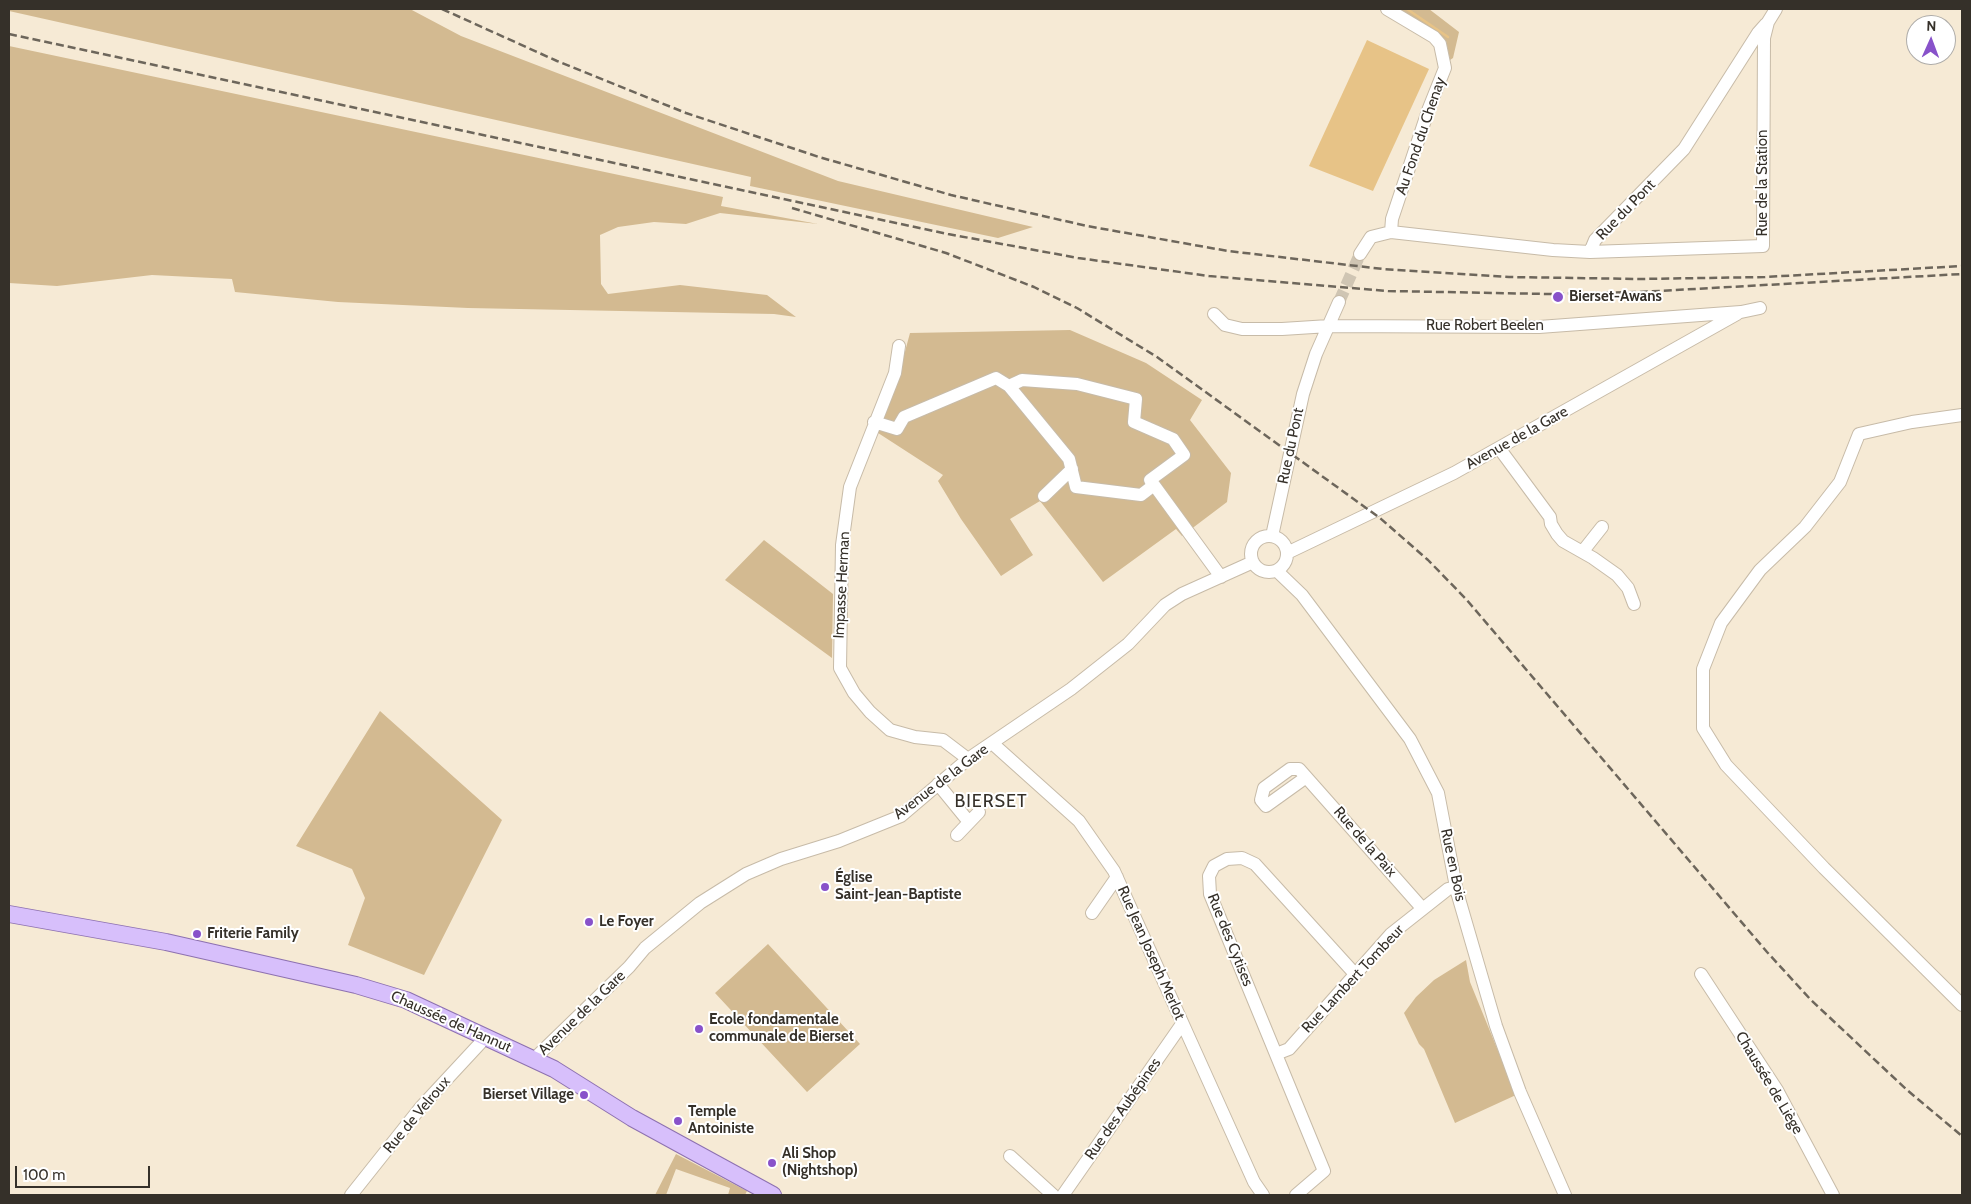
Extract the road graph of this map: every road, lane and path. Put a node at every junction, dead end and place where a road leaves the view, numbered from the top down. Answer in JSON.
{"nodes":[{"id":1,"x":1387,"y":9,"type":"edge"},
{"id":2,"x":1776,"y":9,"type":"edge"},
{"id":3,"x":1768,"y":22,"type":"junction"},
{"id":4,"x":1391,"y":232,"type":"junction"},
{"id":5,"x":1590,"y":252,"type":"junction"},
{"id":6,"x":1360,"y":254,"type":"tunnel mouth"},
{"id":7,"x":1339,"y":302,"type":"tunnel mouth"},
{"id":8,"x":1760,"y":308,"type":"dead end"},
{"id":9,"x":1741,"y":312,"type":"junction"},
{"id":10,"x":1214,"y":314,"type":"dead end"},
{"id":11,"x":1329,"y":326,"type":"junction"},
{"id":12,"x":899,"y":346,"type":"dead end"},
{"id":13,"x":1009,"y":386,"type":"junction"},
{"id":14,"x":1962,"y":416,"type":"edge"},
{"id":15,"x":874,"y":422,"type":"junction"},
{"id":16,"x":1499,"y":448,"type":"junction"},
{"id":17,"x":1072,"y":469,"type":"junction"},
{"id":18,"x":1154,"y":485,"type":"junction"},
{"id":19,"x":1044,"y":496,"type":"dead end"},
{"id":20,"x":1602,"y":528,"type":"dead end"},
{"id":21,"x":1272,"y":536,"type":"junction"},
{"id":22,"x":1583,"y":551,"type":"junction"},
{"id":23,"x":1287,"y":553,"type":"junction"},
{"id":24,"x":1253,"y":562,"type":"junction"},
{"id":25,"x":1277,"y":571,"type":"junction"},
{"id":26,"x":1221,"y":577,"type":"junction"},
{"id":27,"x":1634,"y":604,"type":"dead end"},
{"id":28,"x":992,"y":743,"type":"junction"},
{"id":29,"x":968,"y":759,"type":"junction"},
{"id":30,"x":1305,"y":778,"type":"dead end"},
{"id":31,"x":938,"y":784,"type":"junction"},
{"id":32,"x":979,"y":812,"type":"dead end"},
{"id":33,"x":969,"y":822,"type":"junction"},
{"id":34,"x":957,"y":834,"type":"dead end"},
{"id":35,"x":1117,"y":877,"type":"junction"},
{"id":36,"x":1456,"y":886,"type":"junction"},
{"id":37,"x":1422,"y":908,"type":"junction"},
{"id":38,"x":1092,"y":913,"type":"dead end"},
{"id":39,"x":9,"y":914,"type":"edge"},
{"id":40,"x":1355,"y":974,"type":"junction"},
{"id":41,"x":1701,"y":974,"type":"dead end"},
{"id":42,"x":1962,"y":1005,"type":"edge"},
{"id":43,"x":1182,"y":1024,"type":"junction"},
{"id":44,"x":486,"y":1037,"type":"junction"},
{"id":45,"x":1276,"y":1054,"type":"junction"},
{"id":46,"x":534,"y":1060,"type":"junction"},
{"id":47,"x":1010,"y":1156,"type":"dead end"},
{"id":48,"x":351,"y":1195,"type":"edge"},
{"id":49,"x":773,"y":1195,"type":"edge"},
{"id":50,"x":1053,"y":1195,"type":"edge"},
{"id":51,"x":1063,"y":1195,"type":"edge"},
{"id":52,"x":1263,"y":1195,"type":"edge"},
{"id":53,"x":1296,"y":1195,"type":"edge"},
{"id":54,"x":1565,"y":1195,"type":"edge"},
{"id":55,"x":1833,"y":1195,"type":"edge"}],
"edges":[{"from":1,"to":4,"type":"street","name":"Au Fond du Chenay"},
{"from":2,"to":3,"type":"street","name":"Rue de la Station"},
{"from":3,"to":5,"type":"street","name":"Rue du Pont"},
{"from":3,"to":5,"type":"street","name":"Rue de la Station"},
{"from":4,"to":5,"type":"street","name":"Rue du Pont"},
{"from":4,"to":6,"type":"street","name":"Rue du Pont"},
{"from":7,"to":11,"type":"street","name":"Rue du Pont"},
{"from":8,"to":9,"type":"street","name":"Rue Robert Beelen"},
{"from":9,"to":11,"type":"street","name":"Rue Robert Beelen"},
{"from":9,"to":16,"type":"street","name":"Avenue de la Gare"},
{"from":10,"to":11,"type":"street","name":"Rue Robert Beelen"},
{"from":11,"to":21,"type":"street","name":"Rue du Pont"},
{"from":12,"to":15,"type":"street","name":"Impasse Herman"},
{"from":13,"to":15,"type":"street"},
{"from":13,"to":17,"type":"street"},
{"from":13,"to":18,"type":"street"},
{"from":14,"to":42,"type":"street"},
{"from":15,"to":29,"type":"street","name":"Impasse Herman"},
{"from":16,"to":22,"type":"street"},
{"from":16,"to":23,"type":"street","name":"Avenue de la Gare"},
{"from":17,"to":18,"type":"street"},
{"from":17,"to":19,"type":"street"},
{"from":18,"to":26,"type":"street"},
{"from":20,"to":22,"type":"street"},
{"from":21,"to":23,"type":"street"},
{"from":21,"to":24,"type":"street"},
{"from":22,"to":27,"type":"street"},
{"from":23,"to":25,"type":"street"},
{"from":24,"to":25,"type":"street"},
{"from":24,"to":26,"type":"street","name":"Avenue de la Gare"},
{"from":25,"to":36,"type":"street","name":"Rue en Bois"},
{"from":26,"to":28,"type":"street","name":"Avenue de la Gare"},
{"from":28,"to":29,"type":"street","name":"Avenue de la Gare"},
{"from":28,"to":35,"type":"street","name":"Rue Jean Joseph Merlot"},
{"from":29,"to":31,"type":"street","name":"Avenue de la Gare"},
{"from":30,"to":37,"type":"street","name":"Rue de la Paix"},
{"from":31,"to":33,"type":"street"},
{"from":31,"to":46,"type":"street","name":"Avenue de la Gare"},
{"from":32,"to":33,"type":"street"},
{"from":33,"to":34,"type":"street"},
{"from":35,"to":38,"type":"street"},
{"from":35,"to":43,"type":"street","name":"Rue Jean Joseph Merlot"},
{"from":36,"to":37,"type":"street","name":"Rue Lambert Tombeur"},
{"from":36,"to":54,"type":"street","name":"Rue en Bois"},
{"from":37,"to":40,"type":"street","name":"Rue Lambert Tombeur"},
{"from":39,"to":44,"type":"main road","name":"Chaussée de Hannut"},
{"from":40,"to":45,"type":"street","name":"Rue Lambert Tombeur"},
{"from":40,"to":45,"type":"street","name":"Rue des Cytises"},
{"from":41,"to":55,"type":"street","name":"Chaussée de Liège"},
{"from":43,"to":51,"type":"street","name":"Rue des Aubépines"},
{"from":43,"to":52,"type":"street","name":"Rue Jean Joseph Merlot"},
{"from":44,"to":46,"type":"main road","name":"Chaussée de Hannut"},
{"from":44,"to":48,"type":"street","name":"Rue de Velroux"},
{"from":45,"to":53,"type":"street"},
{"from":46,"to":49,"type":"main road","name":"Chaussée de Hannut"},
{"from":47,"to":50,"type":"street"}]}
